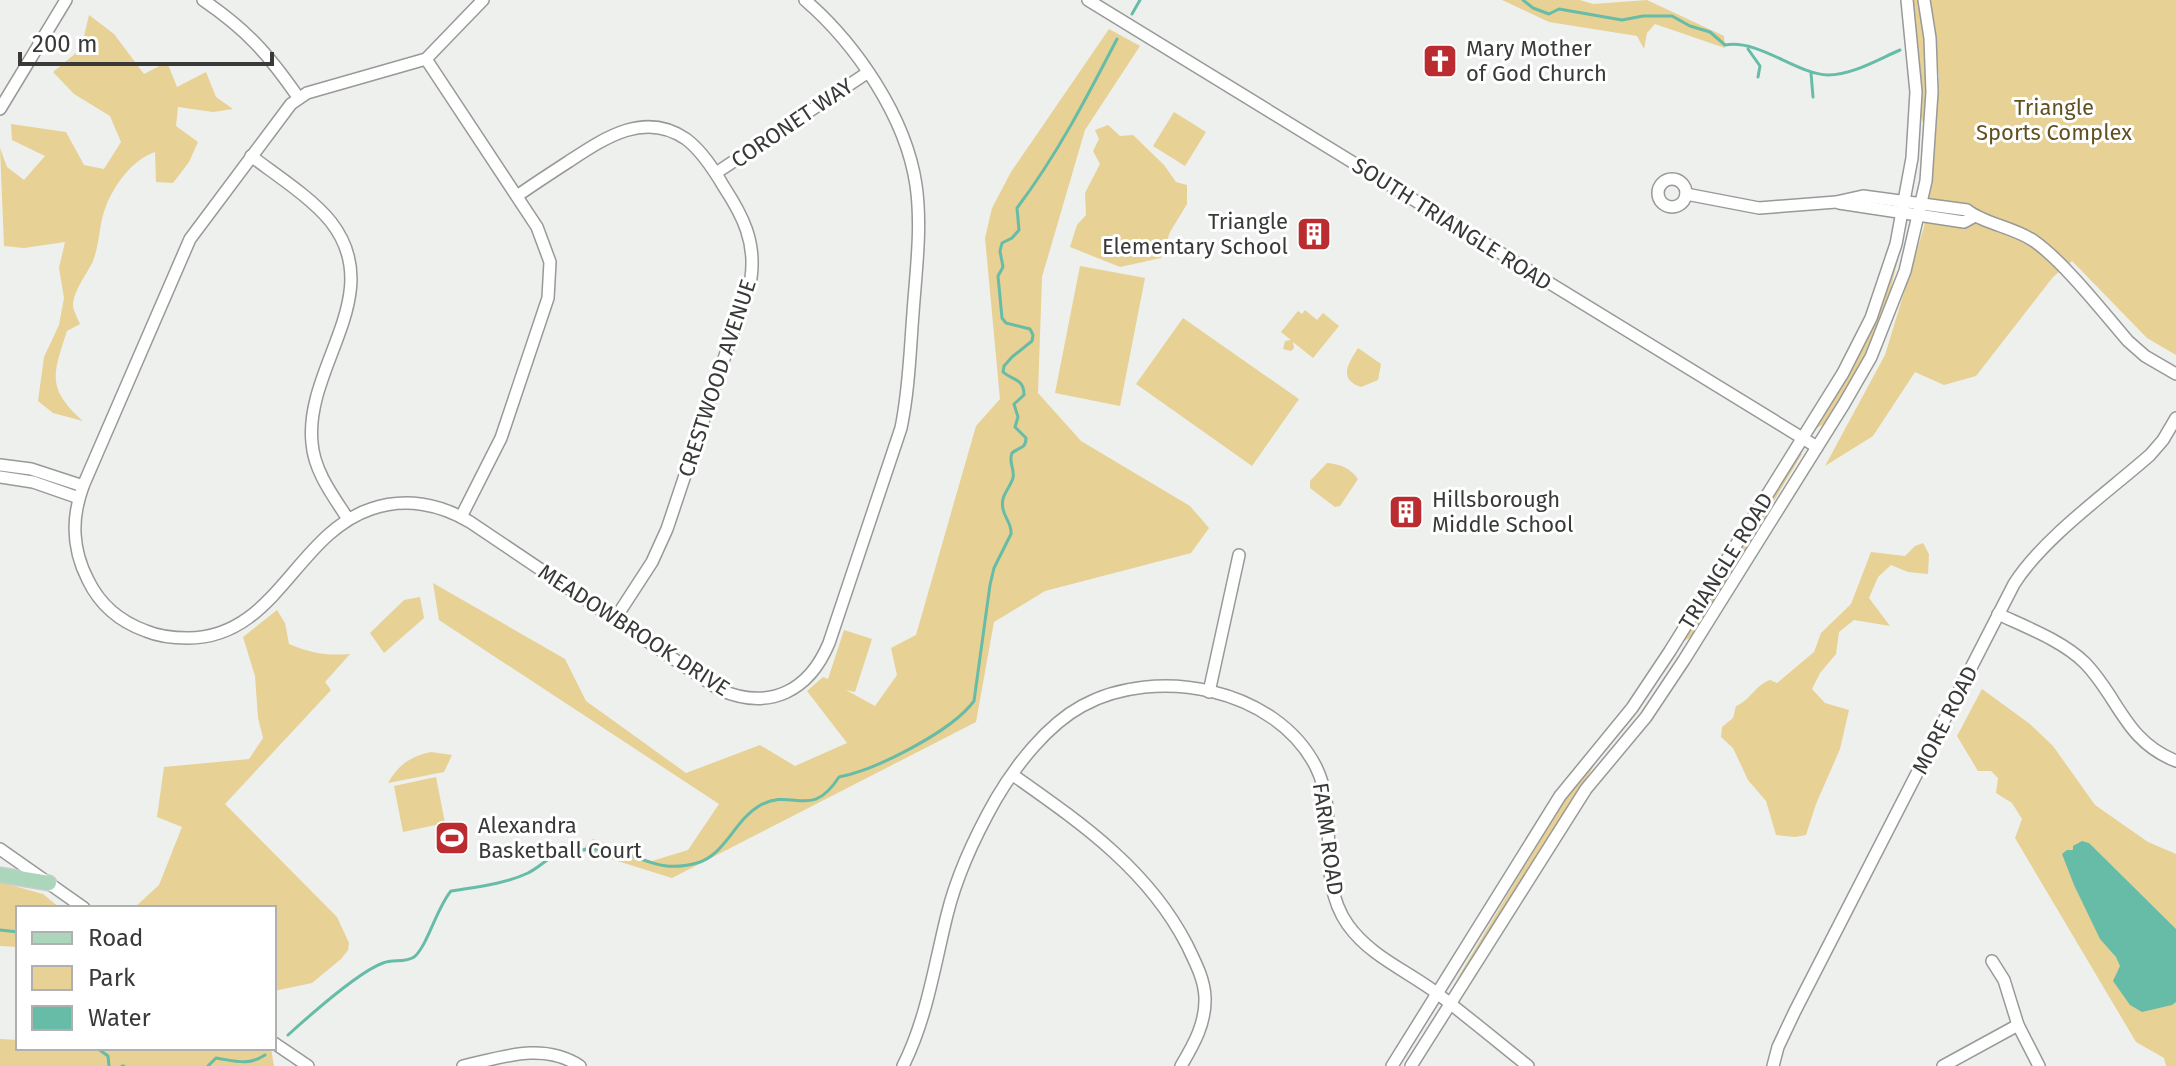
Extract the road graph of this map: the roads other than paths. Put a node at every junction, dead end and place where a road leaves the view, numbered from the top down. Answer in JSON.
{"nodes":[{"id":1,"x":66,"y":0,"type":"edge"},
{"id":2,"x":203,"y":0,"type":"edge"},
{"id":3,"x":483,"y":0,"type":"edge"},
{"id":4,"x":805,"y":0,"type":"edge"},
{"id":5,"x":1088,"y":0,"type":"edge"},
{"id":6,"x":1907,"y":0,"type":"edge"},
{"id":7,"x":1924,"y":0,"type":"edge"},
{"id":8,"x":426,"y":59,"type":"junction"},
{"id":9,"x":867,"y":73,"type":"junction"},
{"id":10,"x":298,"y":97,"type":"junction"},
{"id":11,"x":0,"y":109,"type":"edge"},
{"id":12,"x":251,"y":156,"type":"junction"},
{"id":13,"x":716,"y":173,"type":"junction"},
{"id":14,"x":1686,"y":194,"type":"dead end"},
{"id":15,"x":517,"y":196,"type":"junction"},
{"id":16,"x":1906,"y":200,"type":"junction"},
{"id":17,"x":1836,"y":202,"type":"junction"},
{"id":18,"x":1921,"y":210,"type":"junction"},
{"id":19,"x":1903,"y":214,"type":"junction"},
{"id":20,"x":2176,"y":374,"type":"edge"},
{"id":21,"x":2176,"y":418,"type":"edge"},
{"id":22,"x":1802,"y":438,"type":"junction"},
{"id":23,"x":1817,"y":447,"type":"junction"},
{"id":24,"x":0,"y":465,"type":"edge"},
{"id":25,"x":0,"y":477,"type":"edge"},
{"id":26,"x":81,"y":492,"type":"junction"},
{"id":27,"x":461,"y":517,"type":"junction"},
{"id":28,"x":348,"y":519,"type":"junction"},
{"id":29,"x":1239,"y":555,"type":"dead end"},
{"id":30,"x":1998,"y":614,"type":"junction"},
{"id":31,"x":615,"y":619,"type":"junction"},
{"id":32,"x":1209,"y":692,"type":"junction"},
{"id":33,"x":2176,"y":761,"type":"edge"},
{"id":34,"x":1013,"y":775,"type":"junction"},
{"id":35,"x":0,"y":849,"type":"edge"},
{"id":36,"x":0,"y":875,"type":"edge"},
{"id":37,"x":49,"y":883,"type":"junction"},
{"id":38,"x":81,"y":906,"type":"edge"},
{"id":39,"x":1992,"y":961,"type":"dead end"},
{"id":40,"x":1437,"y":993,"type":"junction"},
{"id":41,"x":1450,"y":1004,"type":"junction"},
{"id":42,"x":2018,"y":1025,"type":"junction"},
{"id":43,"x":276,"y":1044,"type":"edge"},
{"id":44,"x":308,"y":1066,"type":"edge"},
{"id":45,"x":463,"y":1066,"type":"edge"},
{"id":46,"x":580,"y":1066,"type":"edge"},
{"id":47,"x":903,"y":1066,"type":"edge"},
{"id":48,"x":1181,"y":1066,"type":"edge"},
{"id":49,"x":1392,"y":1066,"type":"edge"},
{"id":50,"x":1411,"y":1066,"type":"edge"},
{"id":51,"x":1528,"y":1066,"type":"edge"},
{"id":52,"x":1773,"y":1066,"type":"edge"},
{"id":53,"x":1943,"y":1066,"type":"edge"},
{"id":54,"x":2039,"y":1066,"type":"edge"}],
"edges":[{"from":1,"to":11,"type":"street"},
{"from":2,"to":10,"type":"street"},
{"from":3,"to":8,"type":"street"},
{"from":4,"to":9,"type":"street","name":"MEADOWBROOK DRIVE"},
{"from":5,"to":22,"type":"street","name":"SOUTH TRIANGLE ROAD"},
{"from":6,"to":16,"type":"street","name":"TRIANGLE ROAD"},
{"from":7,"to":18,"type":"street","name":"TRIANGLE ROAD"},
{"from":8,"to":10,"type":"street"},
{"from":8,"to":15,"type":"street"},
{"from":9,"to":13,"type":"street","name":"CORONET WAY"},
{"from":9,"to":31,"type":"street","name":"MEADOWBROOK DRIVE"},
{"from":10,"to":12,"type":"street","name":"MEADOWBROOK DRIVE"},
{"from":12,"to":26,"type":"street","name":"MEADOWBROOK DRIVE"},
{"from":12,"to":28,"type":"street"},
{"from":13,"to":15,"type":"street","name":"CRESTWOOD AVENUE"},
{"from":13,"to":31,"type":"street","name":"CRESTWOOD AVENUE"},
{"from":14,"to":17,"type":"street"},
{"from":15,"to":27,"type":"street"},
{"from":16,"to":17,"type":"street"},
{"from":16,"to":18,"type":"street"},
{"from":16,"to":19,"type":"street","name":"TRIANGLE ROAD"},
{"from":17,"to":19,"type":"street"},
{"from":18,"to":19,"type":"street"},
{"from":18,"to":20,"type":"street"},
{"from":18,"to":23,"type":"street","name":"TRIANGLE ROAD"},
{"from":19,"to":22,"type":"street","name":"TRIANGLE ROAD"},
{"from":21,"to":30,"type":"street","name":"MORE ROAD"},
{"from":22,"to":23,"type":"street","name":"SOUTH TRIANGLE ROAD"},
{"from":22,"to":40,"type":"street","name":"TRIANGLE ROAD"},
{"from":23,"to":41,"type":"street","name":"TRIANGLE ROAD"},
{"from":24,"to":26,"type":"street"},
{"from":25,"to":26,"type":"street"},
{"from":26,"to":28,"type":"street","name":"MEADOWBROOK DRIVE"},
{"from":27,"to":28,"type":"street","name":"MEADOWBROOK DRIVE"},
{"from":27,"to":31,"type":"street","name":"MEADOWBROOK DRIVE"},
{"from":29,"to":32,"type":"street"},
{"from":30,"to":33,"type":"street"},
{"from":30,"to":52,"type":"street","name":"MORE ROAD"},
{"from":32,"to":34,"type":"street","name":"FARM ROAD"},
{"from":32,"to":40,"type":"street","name":"FARM ROAD"},
{"from":34,"to":47,"type":"street","name":"FARM ROAD"},
{"from":34,"to":48,"type":"street"},
{"from":35,"to":37,"type":"street"},
{"from":36,"to":37,"type":"main road"},
{"from":37,"to":38,"type":"street"},
{"from":39,"to":42,"type":"street"},
{"from":40,"to":41,"type":"street","name":"FARM ROAD"},
{"from":40,"to":49,"type":"street","name":"TRIANGLE ROAD"},
{"from":41,"to":50,"type":"street","name":"TRIANGLE ROAD"},
{"from":41,"to":51,"type":"street","name":"FARM ROAD"},
{"from":42,"to":53,"type":"street"},
{"from":42,"to":54,"type":"street"},
{"from":43,"to":44,"type":"street"},
{"from":45,"to":46,"type":"street"}]}
